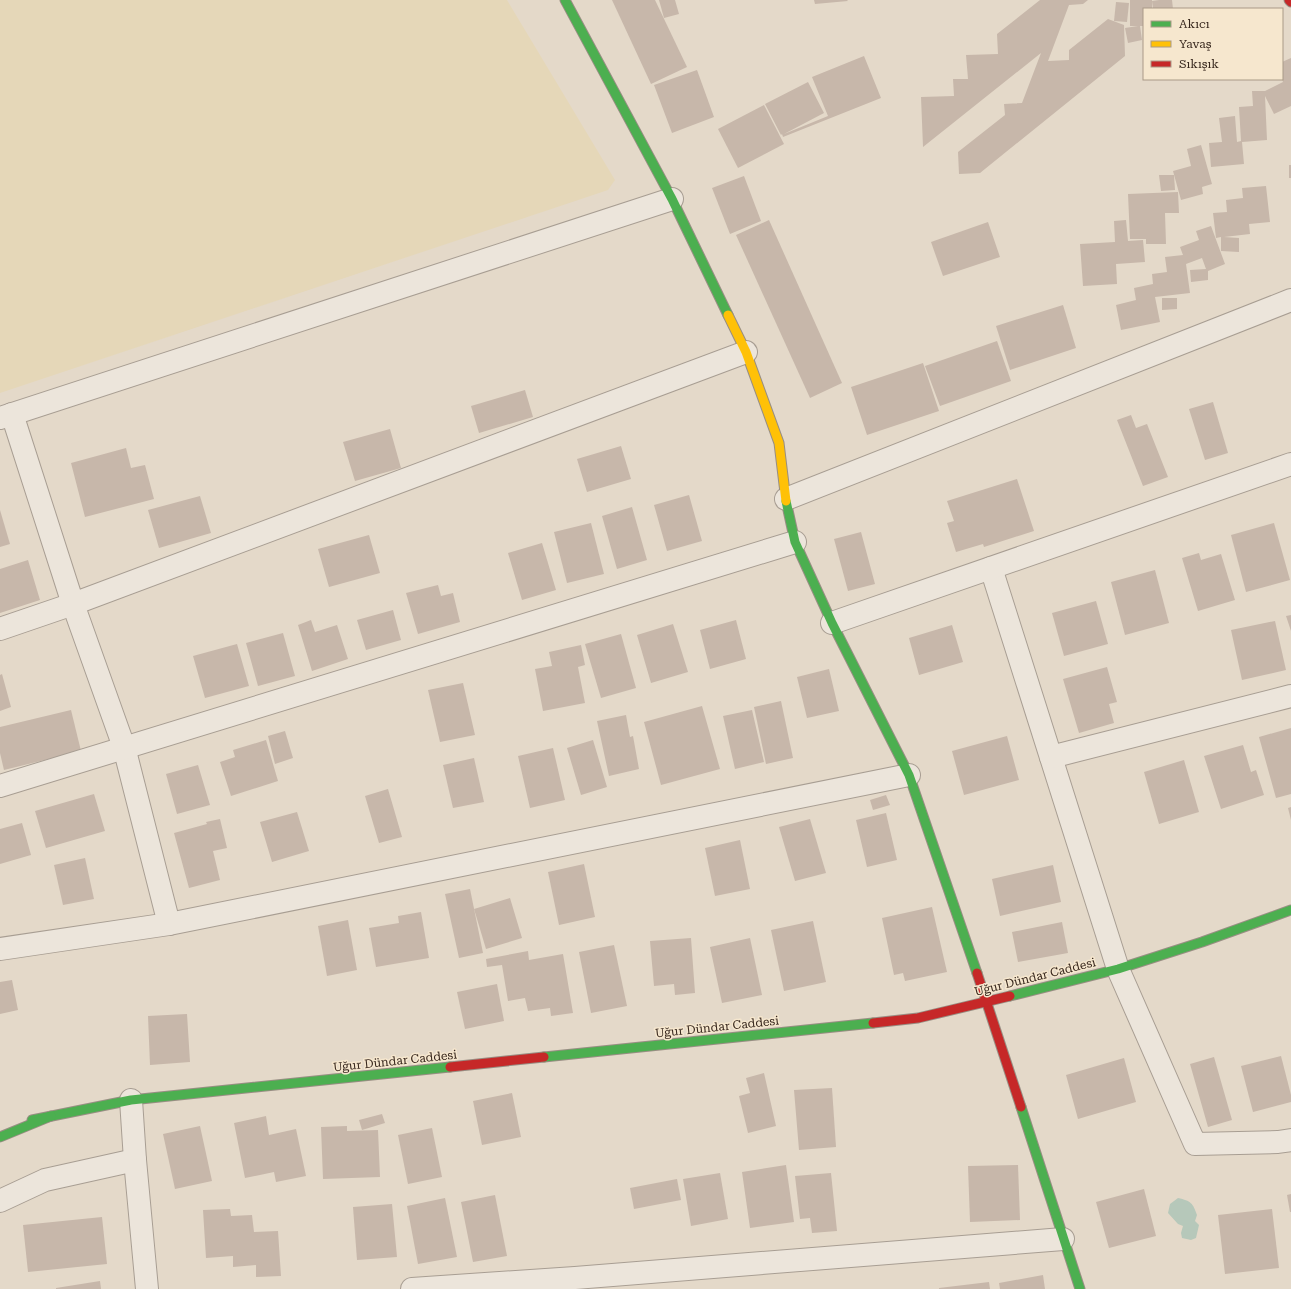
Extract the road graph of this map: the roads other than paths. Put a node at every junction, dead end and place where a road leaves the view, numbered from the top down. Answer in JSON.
{"nodes":[{"id":1,"x":565,"y":0,"type":"edge"},
{"id":2,"x":1289,"y":0,"type":"edge"},
{"id":3,"x":1291,"y":2,"type":"edge"},
{"id":4,"x":672,"y":199,"type":"junction"},
{"id":5,"x":1291,"y":300,"type":"edge"},
{"id":6,"x":746,"y":352,"type":"junction"},
{"id":7,"x":6,"y":416,"type":"edge"},
{"id":8,"x":1291,"y":464,"type":"edge"},
{"id":9,"x":786,"y":499,"type":"junction"},
{"id":10,"x":795,"y":542,"type":"junction"},
{"id":11,"x":991,"y":568,"type":"junction"},
{"id":12,"x":73,"y":604,"type":"junction"},
{"id":13,"x":832,"y":623,"type":"junction"},
{"id":14,"x":0,"y":629,"type":"edge"},
{"id":15,"x":1291,"y":696,"type":"edge"},
{"id":16,"x":124,"y":747,"type":"junction"},
{"id":17,"x":1051,"y":757,"type":"junction"},
{"id":18,"x":909,"y":775,"type":"junction"},
{"id":19,"x":0,"y":786,"type":"edge"},
{"id":20,"x":1291,"y":910,"type":"edge"},
{"id":21,"x":169,"y":924,"type":"junction"},
{"id":22,"x":0,"y":949,"type":"edge"},
{"id":23,"x":1118,"y":969,"type":"junction"},
{"id":24,"x":987,"y":1002,"type":"junction"},
{"id":25,"x":131,"y":1100,"type":"junction"},
{"id":26,"x":51,"y":1116,"type":"junction"},
{"id":27,"x":0,"y":1128,"type":"edge"},
{"id":28,"x":0,"y":1137,"type":"edge"},
{"id":29,"x":1291,"y":1140,"type":"edge"},
{"id":30,"x":135,"y":1160,"type":"junction"},
{"id":31,"x":0,"y":1201,"type":"edge"},
{"id":32,"x":1063,"y":1239,"type":"junction"},
{"id":33,"x":576,"y":1284,"type":"edge"},
{"id":34,"x":147,"y":1289,"type":"edge"},
{"id":35,"x":412,"y":1289,"type":"edge"},
{"id":36,"x":1080,"y":1289,"type":"edge"}],
"edges":[{"from":1,"to":4,"type":"main road"},
{"from":2,"to":3,"type":"main road"},
{"from":4,"to":6,"type":"main road"},
{"from":4,"to":7,"type":"street"},
{"from":5,"to":9,"type":"street"},
{"from":6,"to":9,"type":"main road"},
{"from":6,"to":12,"type":"street"},
{"from":7,"to":12,"type":"street"},
{"from":8,"to":11,"type":"street"},
{"from":9,"to":10,"type":"main road"},
{"from":10,"to":13,"type":"main road"},
{"from":10,"to":16,"type":"street"},
{"from":11,"to":13,"type":"street"},
{"from":11,"to":17,"type":"street"},
{"from":12,"to":14,"type":"street"},
{"from":12,"to":16,"type":"street"},
{"from":13,"to":18,"type":"main road"},
{"from":15,"to":17,"type":"street"},
{"from":16,"to":19,"type":"street"},
{"from":16,"to":21,"type":"street"},
{"from":17,"to":23,"type":"street"},
{"from":18,"to":21,"type":"street"},
{"from":18,"to":24,"type":"main road"},
{"from":20,"to":23,"type":"main road","name":"Uğur Dündar Caddesi"},
{"from":21,"to":22,"type":"street"},
{"from":23,"to":24,"type":"main road","name":"Uğur Dündar Caddesi"},
{"from":23,"to":29,"type":"street"},
{"from":24,"to":25,"type":"main road","name":"Uğur Dündar Caddesi"},
{"from":24,"to":32,"type":"main road"},
{"from":25,"to":26,"type":"main road","name":"Uğur Dündar Caddesi"},
{"from":25,"to":30,"type":"street"},
{"from":26,"to":27,"type":"main road"},
{"from":26,"to":28,"type":"main road"},
{"from":30,"to":31,"type":"street"},
{"from":30,"to":34,"type":"street"},
{"from":32,"to":33,"type":"street"},
{"from":32,"to":36,"type":"main road"},
{"from":33,"to":35,"type":"street"}]}
